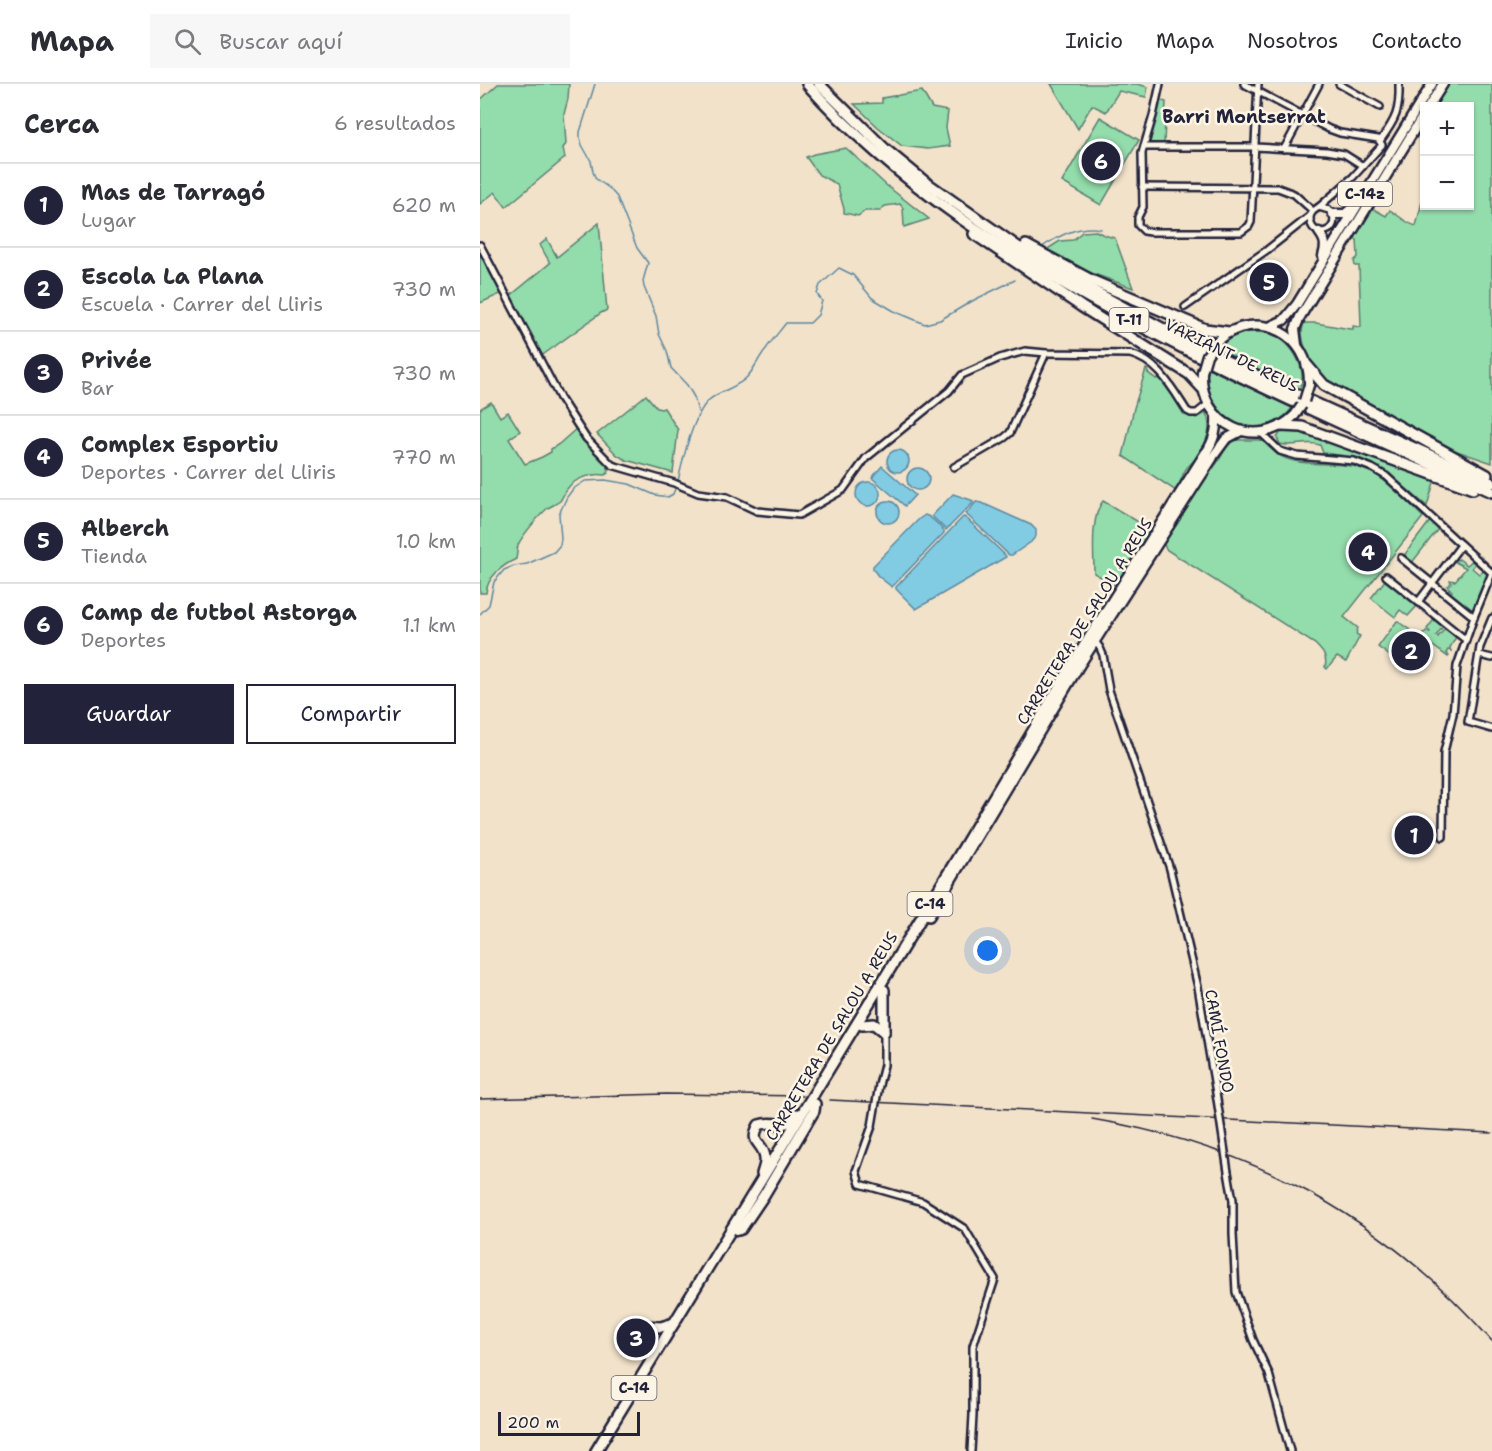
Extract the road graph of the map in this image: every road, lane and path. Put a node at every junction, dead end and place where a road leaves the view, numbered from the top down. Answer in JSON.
{"nodes":[{"id":1,"x":807,"y":84,"type":"edge"},
{"id":2,"x":819,"y":84,"type":"edge"},
{"id":3,"x":1160,"y":84,"type":"edge"},
{"id":4,"x":1244,"y":84,"type":"edge"},
{"id":5,"x":1258,"y":84,"type":"edge"},
{"id":6,"x":1319,"y":84,"type":"edge"},
{"id":7,"x":1339,"y":84,"type":"edge"},
{"id":8,"x":1399,"y":84,"type":"edge"},
{"id":9,"x":1432,"y":84,"type":"edge"},
{"id":10,"x":1443,"y":84,"type":"edge"},
{"id":11,"x":1257,"y":92,"type":"junction"},
{"id":12,"x":1432,"y":102,"type":"edge"},
{"id":13,"x":1380,"y":107,"type":"dead end"},
{"id":14,"x":1302,"y":115,"type":"junction"},
{"id":15,"x":1420,"y":122,"type":"edge"},
{"id":16,"x":1381,"y":143,"type":"junction"},
{"id":17,"x":1144,"y":147,"type":"junction"},
{"id":18,"x":1255,"y":147,"type":"junction"},
{"id":19,"x":885,"y":149,"type":"junction"},
{"id":20,"x":1284,"y":149,"type":"junction"},
{"id":21,"x":1363,"y":166,"type":"junction"},
{"id":22,"x":1252,"y":187,"type":"junction"},
{"id":23,"x":1142,"y":188,"type":"junction"},
{"id":24,"x":1367,"y":191,"type":"junction"},
{"id":25,"x":930,"y":196,"type":"junction"},
{"id":26,"x":1332,"y":196,"type":"junction"},
{"id":27,"x":1320,"y":207,"type":"junction"},
{"id":28,"x":1331,"y":212,"type":"junction"},
{"id":29,"x":1311,"y":217,"type":"junction"},
{"id":30,"x":1319,"y":232,"type":"junction"},
{"id":31,"x":480,"y":245,"type":"edge"},
{"id":32,"x":1314,"y":278,"type":"junction"},
{"id":33,"x":1302,"y":305,"type":"junction"},
{"id":34,"x":1185,"y":307,"type":"dead end"},
{"id":35,"x":1269,"y":327,"type":"junction"},
{"id":36,"x":1229,"y":332,"type":"junction"},
{"id":37,"x":1297,"y":345,"type":"junction"},
{"id":38,"x":1046,"y":353,"type":"junction"},
{"id":39,"x":1307,"y":365,"type":"junction"},
{"id":40,"x":1202,"y":388,"type":"junction"},
{"id":41,"x":1208,"y":404,"type":"junction"},
{"id":42,"x":1216,"y":415,"type":"junction"},
{"id":43,"x":1278,"y":428,"type":"junction"},
{"id":44,"x":1241,"y":431,"type":"junction"},
{"id":45,"x":1261,"y":432,"type":"junction"},
{"id":46,"x":1274,"y":444,"type":"junction"},
{"id":47,"x":1209,"y":455,"type":"junction"},
{"id":48,"x":954,"y":467,"type":"dead end"},
{"id":49,"x":1492,"y":477,"type":"edge"},
{"id":50,"x":1492,"y":483,"type":"edge"},
{"id":51,"x":1492,"y":494,"type":"edge"},
{"id":52,"x":1461,"y":545,"type":"junction"},
{"id":53,"x":1401,"y":558,"type":"dead end"},
{"id":54,"x":1492,"y":573,"type":"edge"},
{"id":55,"x":1386,"y":576,"type":"dead end"},
{"id":56,"x":1432,"y":584,"type":"junction"},
{"id":57,"x":1418,"y":602,"type":"junction"},
{"id":58,"x":1474,"y":617,"type":"junction"},
{"id":59,"x":1492,"y":618,"type":"edge"},
{"id":60,"x":1466,"y":640,"type":"junction"},
{"id":61,"x":1095,"y":641,"type":"junction"},
{"id":62,"x":1479,"y":655,"type":"junction"},
{"id":63,"x":1492,"y":658,"type":"edge"},
{"id":64,"x":1492,"y":729,"type":"edge"},
{"id":65,"x":1443,"y":837,"type":"dead end"},
{"id":66,"x":884,"y":990,"type":"junction"},
{"id":67,"x":862,"y":1025,"type":"junction"},
{"id":68,"x":884,"y":1032,"type":"junction"},
{"id":69,"x":851,"y":1033,"type":"junction"},
{"id":70,"x":762,"y":1179,"type":"junction"},
{"id":71,"x":674,"y":1323,"type":"junction"},
{"id":72,"x":659,"y":1348,"type":"junction"},
{"id":73,"x":596,"y":1451,"type":"edge"},
{"id":74,"x":603,"y":1451,"type":"edge"},
{"id":75,"x":971,"y":1451,"type":"edge"},
{"id":76,"x":1290,"y":1451,"type":"edge"}],
"edges":[{"from":1,"to":25,"type":"highway","name":"VARIANT DE REUS","number":"T-11"},
{"from":2,"to":19,"type":"highway","name":"VARIANT DE REUS","number":"T-11"},
{"from":3,"to":17,"type":"street"},
{"from":4,"to":11,"type":"street"},
{"from":5,"to":11,"type":"street"},
{"from":6,"to":14,"type":"street"},
{"from":7,"to":13,"type":"street"},
{"from":8,"to":16,"type":"street"},
{"from":9,"to":24,"type":"main road","number":"C-14z"},
{"from":10,"to":12,"type":"main road"},
{"from":11,"to":14,"type":"street"},
{"from":11,"to":18,"type":"street"},
{"from":14,"to":16,"type":"street"},
{"from":14,"to":20,"type":"street"},
{"from":15,"to":33,"type":"main road","number":"C-14z"},
{"from":16,"to":21,"type":"street"},
{"from":17,"to":18,"type":"street"},
{"from":17,"to":23,"type":"street"},
{"from":18,"to":20,"type":"street"},
{"from":18,"to":22,"type":"street"},
{"from":19,"to":36,"type":"highway"},
{"from":19,"to":50,"type":"highway","name":"VARIANT DE REUS","number":"T-11"},
{"from":20,"to":21,"type":"street"},
{"from":21,"to":26,"type":"street"},
{"from":22,"to":23,"type":"street"},
{"from":22,"to":23,"type":"street"},
{"from":22,"to":29,"type":"street"},
{"from":24,"to":28,"type":"main road"},
{"from":24,"to":32,"type":"main road","number":"C-14z"},
{"from":25,"to":40,"type":"highway"},
{"from":25,"to":51,"type":"highway","name":"VARIANT DE REUS","number":"T-11"},
{"from":26,"to":27,"type":"street"},
{"from":26,"to":28,"type":"street"},
{"from":27,"to":28,"type":"street"},
{"from":27,"to":29,"type":"street"},
{"from":28,"to":30,"type":"street"},
{"from":29,"to":30,"type":"street"},
{"from":29,"to":34,"type":"street"},
{"from":30,"to":32,"type":"main road"},
{"from":31,"to":38,"type":"street"},
{"from":32,"to":33,"type":"main road","number":"C-14z"},
{"from":33,"to":35,"type":"main road","number":"C-14z"},
{"from":33,"to":37,"type":"main road","number":"C-14z"},
{"from":35,"to":36,"type":"main road"},
{"from":35,"to":37,"type":"main road"},
{"from":36,"to":40,"type":"main road","bridge":true},
{"from":37,"to":39,"type":"main road"},
{"from":38,"to":41,"type":"street"},
{"from":38,"to":48,"type":"street"},
{"from":39,"to":43,"type":"main road","bridge":true},
{"from":39,"to":49,"type":"highway"},
{"from":40,"to":41,"type":"main road"},
{"from":41,"to":42,"type":"main road"},
{"from":42,"to":44,"type":"main road"},
{"from":42,"to":47,"type":"main road","number":"C-14"},
{"from":43,"to":45,"type":"main road"},
{"from":43,"to":46,"type":"street"},
{"from":43,"to":51,"type":"highway"},
{"from":44,"to":45,"type":"main road"},
{"from":44,"to":47,"type":"main road","number":"C-14"},
{"from":45,"to":46,"type":"street"},
{"from":46,"to":52,"type":"street"},
{"from":47,"to":61,"type":"highway","number":"C-14"},
{"from":47,"to":69,"type":"highway","name":"CARRETERA DE SALOU A REUS","number":"C-14"},
{"from":52,"to":54,"type":"street"},
{"from":52,"to":56,"type":"street"},
{"from":53,"to":56,"type":"street"},
{"from":54,"to":58,"type":"street"},
{"from":55,"to":57,"type":"street"},
{"from":56,"to":57,"type":"street"},
{"from":56,"to":58,"type":"street"},
{"from":57,"to":60,"type":"street"},
{"from":58,"to":60,"type":"street"},
{"from":59,"to":62,"type":"street"},
{"from":60,"to":65,"type":"street"},
{"from":61,"to":66,"type":"highway","number":"C-14"},
{"from":61,"to":76,"type":"street","name":"CAMÍ FONDO","bridge":true},
{"from":62,"to":63,"type":"street"},
{"from":62,"to":64,"type":"street"},
{"from":66,"to":67,"type":"highway","number":"C-14"},
{"from":66,"to":68,"type":"highway"},
{"from":67,"to":68,"type":"highway"},
{"from":67,"to":74,"type":"highway","number":"C-14"},
{"from":68,"to":75,"type":"street","bridge":true},
{"from":69,"to":70,"type":"highway","name":"CARRETERA DE SALOU A REUS","number":"C-14"},
{"from":69,"to":70,"type":"highway"},
{"from":70,"to":71,"type":"highway","name":"CARRETERA DE SALOU A REUS","number":"C-14"},
{"from":71,"to":72,"type":"highway","name":"CARRETERA DE SALOU A REUS","number":"C-14"},
{"from":71,"to":72,"type":"highway"},
{"from":72,"to":73,"type":"highway","name":"CARRETERA DE SALOU A REUS","number":"C-14"}]}
